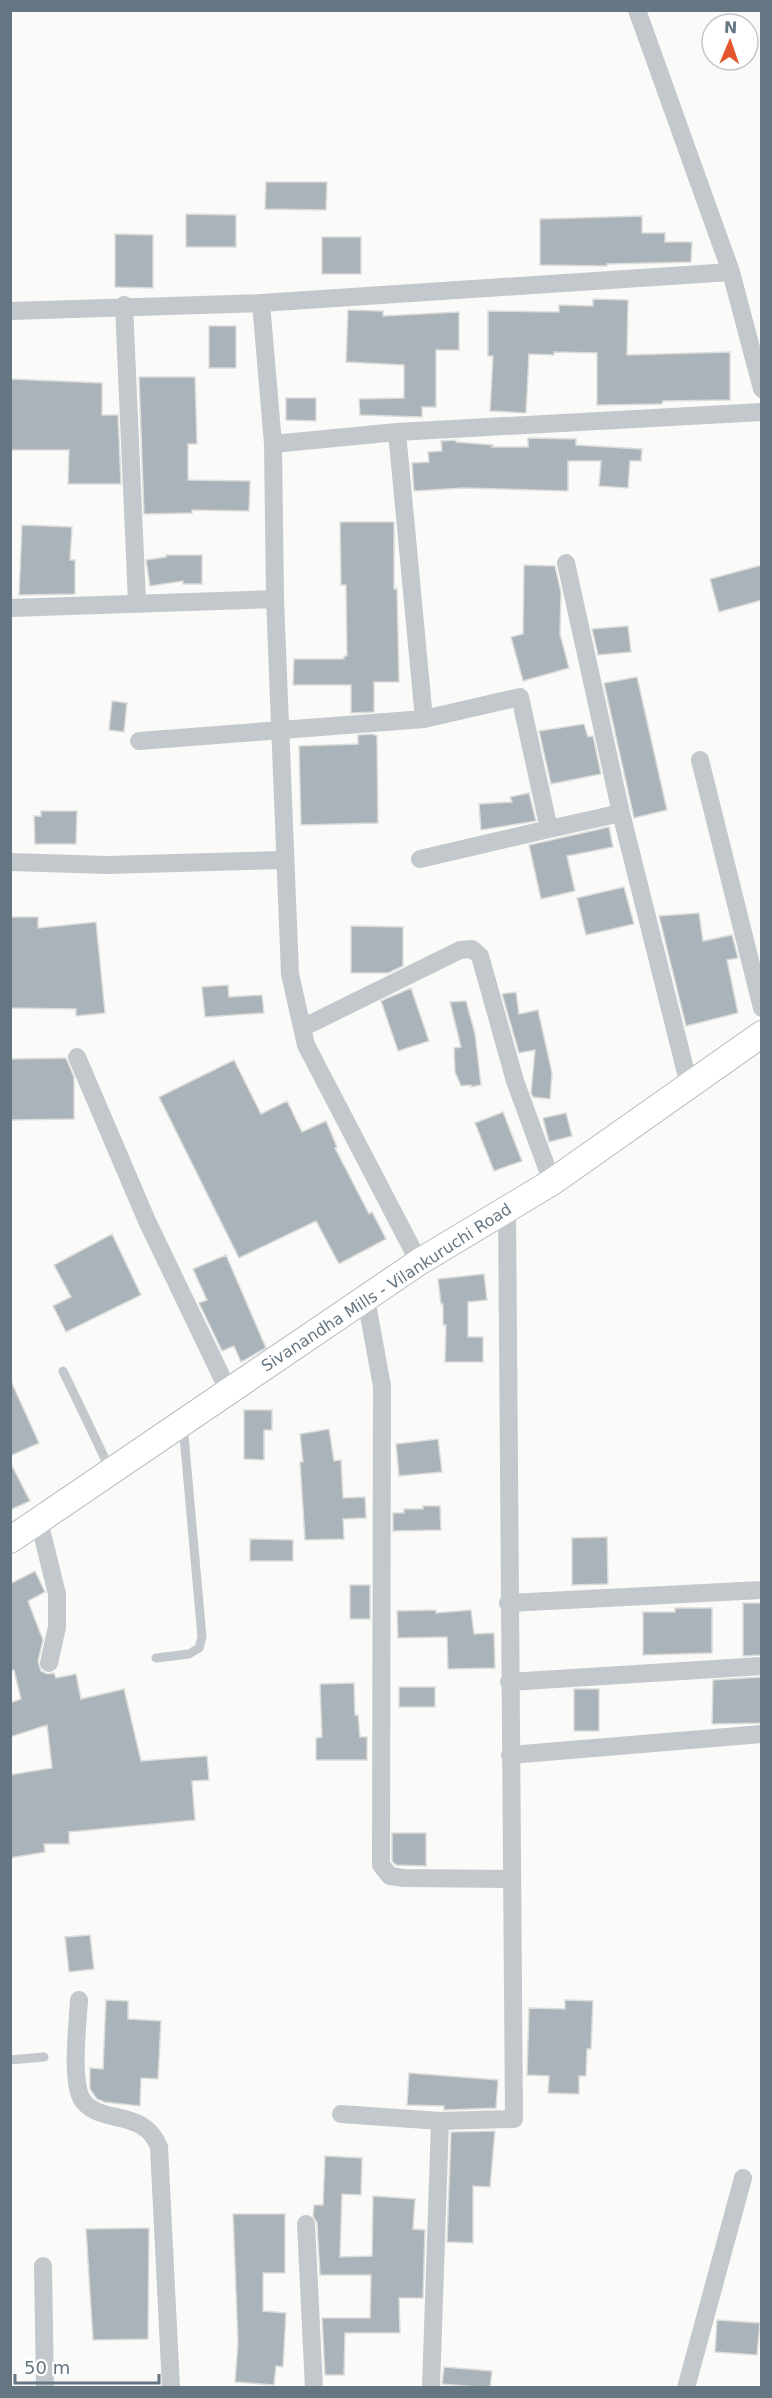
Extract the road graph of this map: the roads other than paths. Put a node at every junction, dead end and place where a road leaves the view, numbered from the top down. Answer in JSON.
{"nodes":[{"id":1,"x":637,"y":10,"type":"edge"},
{"id":2,"x":731,"y":272,"type":"junction"},
{"id":3,"x":261,"y":303,"type":"junction"},
{"id":4,"x":124,"y":305,"type":"junction"},
{"id":5,"x":10,"y":311,"type":"edge"},
{"id":6,"x":762,"y":389,"type":"edge"},
{"id":7,"x":762,"y":412,"type":"edge"},
{"id":8,"x":397,"y":432,"type":"junction"},
{"id":9,"x":273,"y":444,"type":"junction"},
{"id":10,"x":566,"y":563,"type":"dead end"},
{"id":11,"x":275,"y":598,"type":"junction"},
{"id":12,"x":137,"y":602,"type":"junction"},
{"id":13,"x":10,"y":608,"type":"edge"},
{"id":14,"x":424,"y":719,"type":"junction"},
{"id":15,"x":279,"y":732,"type":"junction"},
{"id":16,"x":139,"y":741,"type":"dead end"},
{"id":17,"x":700,"y":760,"type":"dead end"},
{"id":18,"x":621,"y":813,"type":"junction"},
{"id":19,"x":549,"y":829,"type":"junction"},
{"id":20,"x":420,"y":859,"type":"dead end"},
{"id":21,"x":285,"y":860,"type":"junction"},
{"id":22,"x":10,"y":862,"type":"edge"},
{"id":23,"x":762,"y":1008,"type":"edge"},
{"id":24,"x":302,"y":1028,"type":"junction"},
{"id":25,"x":762,"y":1034,"type":"edge"},
{"id":26,"x":77,"y":1057,"type":"dead end"},
{"id":27,"x":689,"y":1085,"type":"junction"},
{"id":28,"x":552,"y":1182,"type":"junction"},
{"id":29,"x":507,"y":1207,"type":"junction"},
{"id":30,"x":419,"y":1262,"type":"junction"},
{"id":31,"x":366,"y":1299,"type":"junction"},
{"id":32,"x":63,"y":1371,"type":"dead end"},
{"id":33,"x":229,"y":1392,"type":"junction"},
{"id":34,"x":183,"y":1423,"type":"junction"},
{"id":35,"x":111,"y":1471,"type":"junction"},
{"id":36,"x":39,"y":1521,"type":"junction"},
{"id":37,"x":10,"y":1540,"type":"edge"},
{"id":38,"x":762,"y":1590,"type":"edge"},
{"id":39,"x":508,"y":1603,"type":"junction"},
{"id":40,"x":156,"y":1658,"type":"dead end"},
{"id":41,"x":49,"y":1663,"type":"dead end"},
{"id":42,"x":762,"y":1666,"type":"edge"},
{"id":43,"x":509,"y":1682,"type":"junction"},
{"id":44,"x":762,"y":1734,"type":"edge"},
{"id":45,"x":510,"y":1755,"type":"junction"},
{"id":46,"x":512,"y":1879,"type":"junction"},
{"id":47,"x":79,"y":2000,"type":"dead end"},
{"id":48,"x":44,"y":2057,"type":"dead end"},
{"id":49,"x":10,"y":2060,"type":"edge"},
{"id":50,"x":341,"y":2114,"type":"dead end"},
{"id":51,"x":440,"y":2121,"type":"junction"},
{"id":52,"x":743,"y":2178,"type":"dead end"},
{"id":53,"x":306,"y":2224,"type":"dead end"},
{"id":54,"x":43,"y":2266,"type":"dead end"},
{"id":55,"x":45,"y":2388,"type":"edge"},
{"id":56,"x":171,"y":2388,"type":"edge"},
{"id":57,"x":314,"y":2388,"type":"edge"},
{"id":58,"x":431,"y":2388,"type":"edge"},
{"id":59,"x":686,"y":2388,"type":"edge"}],
"edges":[{"from":1,"to":2,"type":"street"},
{"from":2,"to":3,"type":"street"},
{"from":2,"to":6,"type":"street"},
{"from":3,"to":4,"type":"street"},
{"from":3,"to":9,"type":"street"},
{"from":4,"to":5,"type":"street"},
{"from":4,"to":12,"type":"street"},
{"from":7,"to":8,"type":"street"},
{"from":8,"to":9,"type":"street"},
{"from":8,"to":14,"type":"street"},
{"from":9,"to":11,"type":"street"},
{"from":10,"to":18,"type":"street"},
{"from":11,"to":12,"type":"street"},
{"from":11,"to":15,"type":"street"},
{"from":12,"to":13,"type":"street"},
{"from":14,"to":15,"type":"street"},
{"from":14,"to":19,"type":"street"},
{"from":15,"to":16,"type":"street"},
{"from":15,"to":21,"type":"street"},
{"from":17,"to":23,"type":"street"},
{"from":18,"to":19,"type":"street"},
{"from":18,"to":27,"type":"street"},
{"from":19,"to":20,"type":"street"},
{"from":21,"to":22,"type":"street"},
{"from":21,"to":24,"type":"street"},
{"from":24,"to":28,"type":"street"},
{"from":24,"to":30,"type":"street"},
{"from":25,"to":27,"type":"main road","name":"Sivanandha Mills - Vilankuruchi Road"},
{"from":26,"to":33,"type":"street"},
{"from":27,"to":28,"type":"main road","name":"Sivanandha Mills - Vilankuruchi Road"},
{"from":28,"to":29,"type":"main road","name":"Sivanandha Mills - Vilankuruchi Road"},
{"from":29,"to":30,"type":"main road","name":"Sivanandha Mills - Vilankuruchi Road"},
{"from":29,"to":39,"type":"street"},
{"from":30,"to":31,"type":"main road","name":"Sivanandha Mills - Vilankuruchi Road"},
{"from":31,"to":33,"type":"main road","name":"Sivanandha Mills - Vilankuruchi Road"},
{"from":31,"to":46,"type":"street"},
{"from":32,"to":35,"type":"lane"},
{"from":33,"to":34,"type":"main road","name":"Sivanandha Mills - Vilankuruchi Road"},
{"from":34,"to":35,"type":"main road","name":"Sivanandha Mills - Vilankuruchi Road"},
{"from":34,"to":40,"type":"lane"},
{"from":35,"to":36,"type":"main road","name":"Sivanandha Mills - Vilankuruchi Road"},
{"from":36,"to":37,"type":"main road","name":"Sivanandha Mills - Vilankuruchi Road"},
{"from":36,"to":41,"type":"street"},
{"from":38,"to":39,"type":"street"},
{"from":39,"to":43,"type":"street"},
{"from":42,"to":43,"type":"street"},
{"from":43,"to":45,"type":"street"},
{"from":44,"to":45,"type":"street"},
{"from":45,"to":46,"type":"street"},
{"from":46,"to":51,"type":"street"},
{"from":47,"to":56,"type":"street"},
{"from":48,"to":49,"type":"lane"},
{"from":50,"to":51,"type":"street"},
{"from":51,"to":58,"type":"street"},
{"from":52,"to":59,"type":"street"},
{"from":53,"to":57,"type":"street"},
{"from":54,"to":55,"type":"street"}]}
